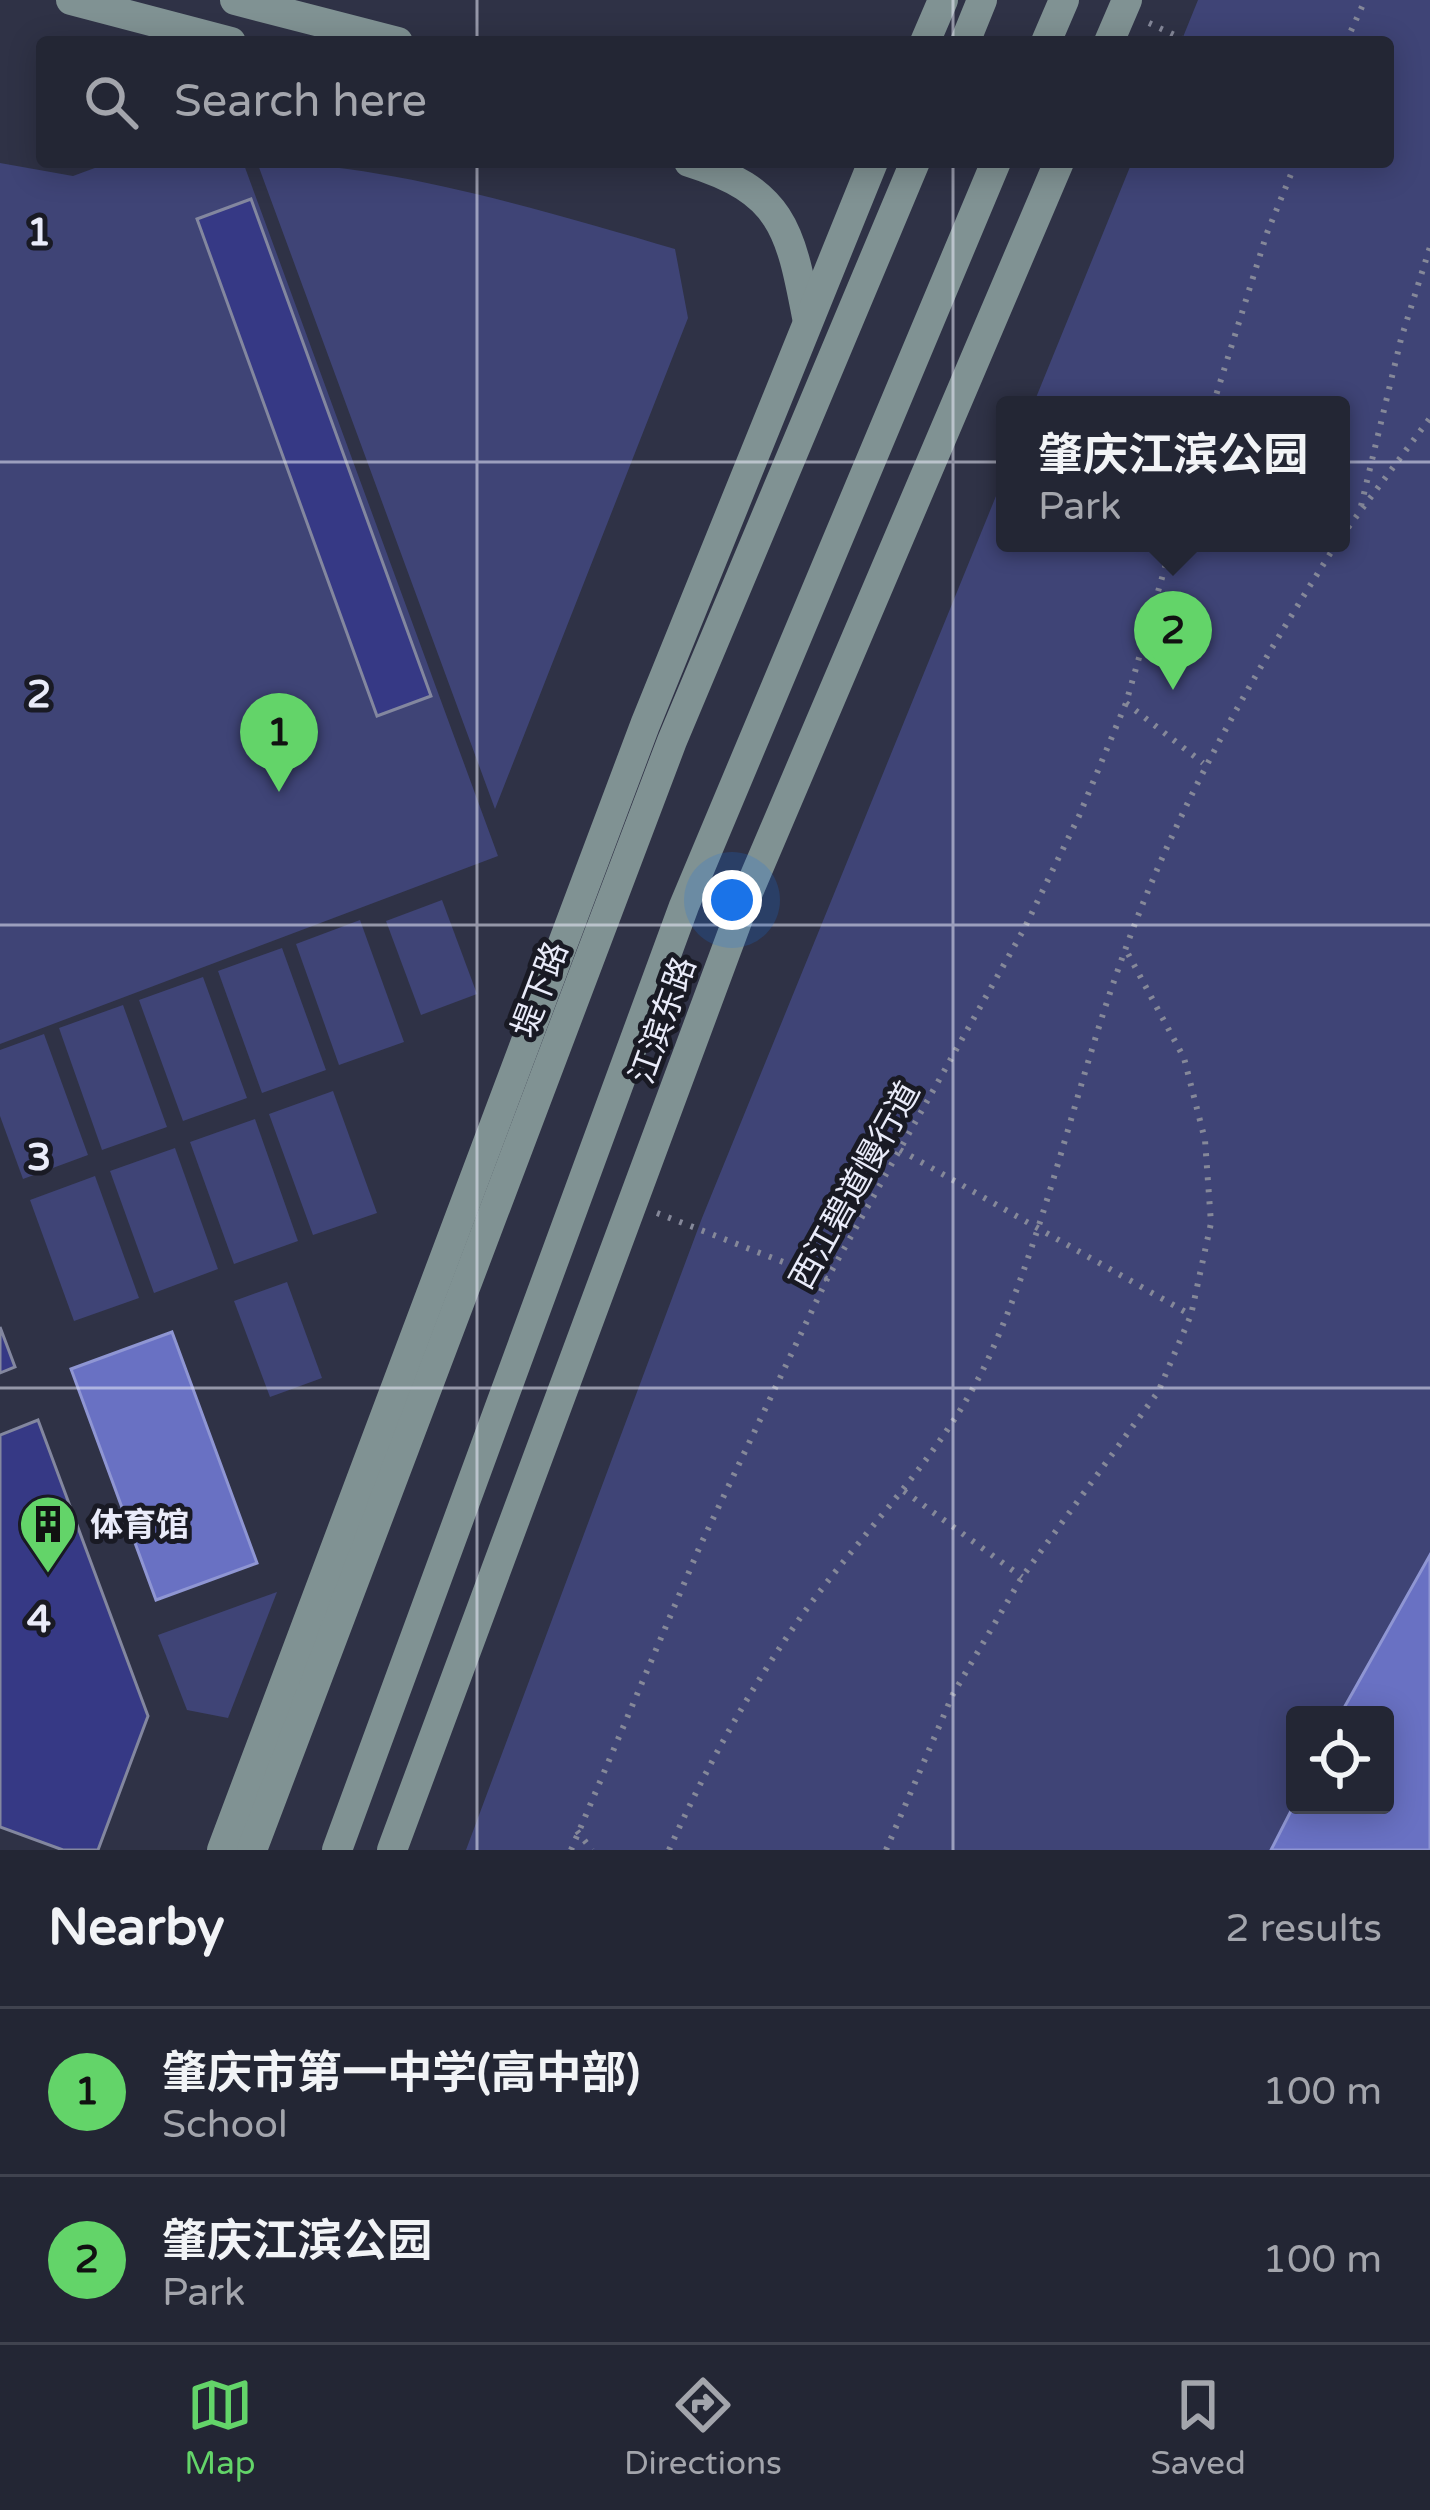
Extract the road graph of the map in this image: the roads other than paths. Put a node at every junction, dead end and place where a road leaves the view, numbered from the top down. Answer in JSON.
{"nodes":[{"id":1,"x":70,"y":0,"type":"edge"},
{"id":2,"x":236,"y":0,"type":"edge"},
{"id":3,"x":943,"y":0,"type":"edge"},
{"id":4,"x":982,"y":0,"type":"edge"},
{"id":5,"x":1064,"y":0,"type":"edge"},
{"id":6,"x":1127,"y":0,"type":"edge"},
{"id":7,"x":208,"y":36,"type":"edge"},
{"id":8,"x":375,"y":36,"type":"edge"},
{"id":9,"x":928,"y":36,"type":"edge"},
{"id":10,"x":967,"y":36,"type":"edge"},
{"id":11,"x":1049,"y":36,"type":"edge"},
{"id":12,"x":1112,"y":36,"type":"edge"},
{"id":13,"x":709,"y":168,"type":"edge"},
{"id":14,"x":870,"y":168,"type":"edge"},
{"id":15,"x":912,"y":168,"type":"edge"},
{"id":16,"x":993,"y":168,"type":"edge"},
{"id":17,"x":1055,"y":168,"type":"edge"},
{"id":18,"x":807,"y":317,"type":"junction"},
{"id":19,"x":222,"y":1850,"type":"edge"},
{"id":20,"x":252,"y":1850,"type":"edge"},
{"id":21,"x":337,"y":1850,"type":"edge"},
{"id":22,"x":392,"y":1850,"type":"edge"}],
"edges":[{"from":1,"to":7,"type":"street"},
{"from":2,"to":8,"type":"street"},
{"from":3,"to":9,"type":"street"},
{"from":4,"to":10,"type":"street"},
{"from":5,"to":11,"type":"street"},
{"from":6,"to":12,"type":"street"},
{"from":13,"to":18,"type":"street"},
{"from":14,"to":18,"type":"street","name":"堤下路"},
{"from":15,"to":20,"type":"street","name":"堤下路"},
{"from":16,"to":21,"type":"street","name":"江滨东路"},
{"from":17,"to":22,"type":"street","name":"江滨东路"},
{"from":18,"to":19,"type":"street","name":"堤下路"}]}
